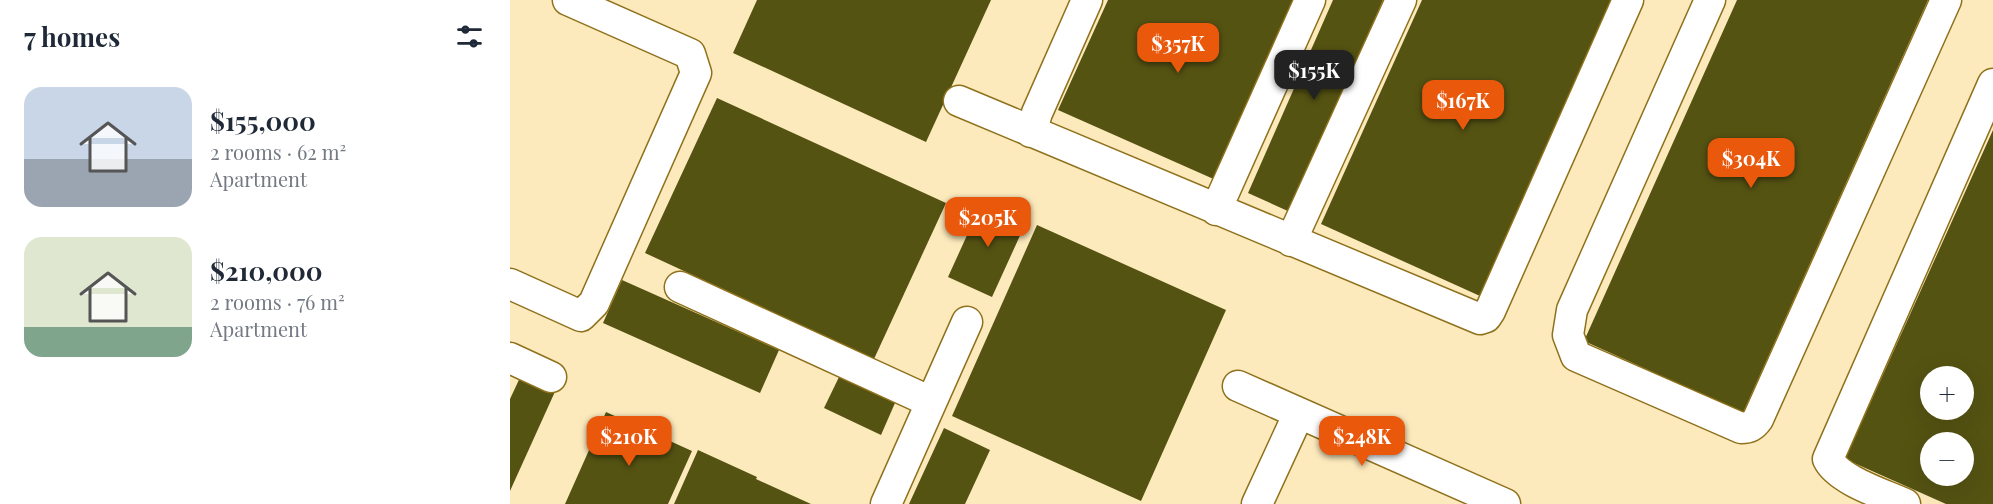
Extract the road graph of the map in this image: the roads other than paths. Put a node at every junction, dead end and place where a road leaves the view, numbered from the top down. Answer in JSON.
{"nodes":[{"id":1,"x":568,"y":0,"type":"edge"},
{"id":2,"x":1087,"y":0,"type":"edge"},
{"id":3,"x":1310,"y":0,"type":"edge"},
{"id":4,"x":1401,"y":0,"type":"edge"},
{"id":5,"x":1628,"y":0,"type":"edge"},
{"id":6,"x":1710,"y":0,"type":"edge"},
{"id":7,"x":1946,"y":0,"type":"edge"},
{"id":8,"x":1993,"y":84,"type":"edge"},
{"id":9,"x":959,"y":101,"type":"dead end"},
{"id":10,"x":1031,"y":132,"type":"junction"},
{"id":11,"x":1216,"y":210,"type":"junction"},
{"id":12,"x":1291,"y":241,"type":"junction"},
{"id":13,"x":510,"y":284,"type":"edge"},
{"id":14,"x":680,"y":286,"type":"dead end"},
{"id":15,"x":967,"y":322,"type":"dead end"},
{"id":16,"x":510,"y":358,"type":"edge"},
{"id":17,"x":551,"y":377,"type":"dead end"},
{"id":18,"x":1238,"y":386,"type":"dead end"},
{"id":19,"x":931,"y":402,"type":"junction"},
{"id":20,"x":1299,"y":413,"type":"junction"},
{"id":21,"x":1454,"y":494,"type":"edge"},
{"id":22,"x":886,"y":504,"type":"edge"},
{"id":23,"x":1257,"y":504,"type":"edge"},
{"id":24,"x":1505,"y":504,"type":"edge"},
{"id":25,"x":1905,"y":504,"type":"edge"}],
"edges":[{"from":1,"to":13,"type":"street"},
{"from":2,"to":10,"type":"street"},
{"from":3,"to":11,"type":"street"},
{"from":4,"to":12,"type":"street"},
{"from":5,"to":12,"type":"street"},
{"from":6,"to":7,"type":"street"},
{"from":8,"to":25,"type":"street"},
{"from":9,"to":10,"type":"street"},
{"from":10,"to":11,"type":"street"},
{"from":11,"to":12,"type":"street"},
{"from":14,"to":19,"type":"street"},
{"from":15,"to":19,"type":"street"},
{"from":16,"to":17,"type":"street"},
{"from":18,"to":20,"type":"street"},
{"from":19,"to":22,"type":"street"},
{"from":20,"to":21,"type":"street"},
{"from":20,"to":23,"type":"street"},
{"from":21,"to":24,"type":"street"}]}
